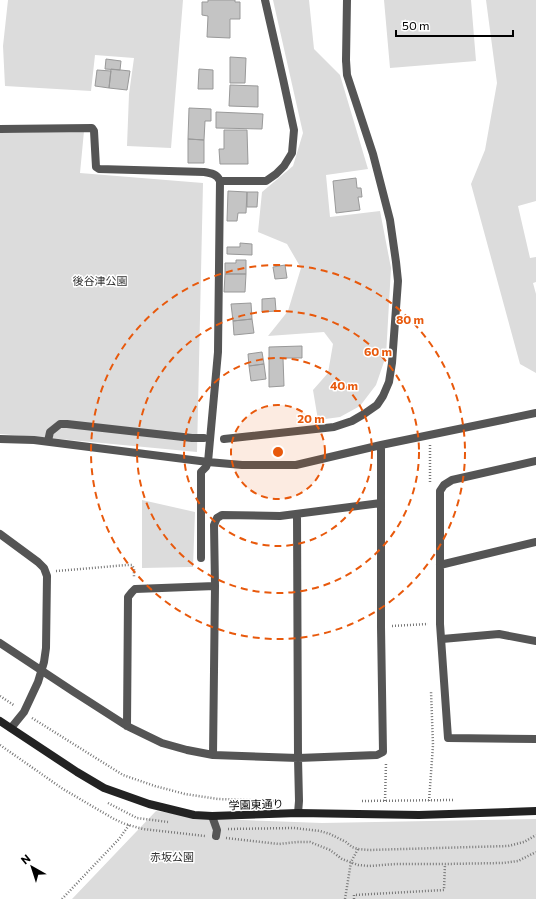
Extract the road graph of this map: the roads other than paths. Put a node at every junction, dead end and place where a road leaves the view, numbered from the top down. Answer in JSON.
{"nodes":[{"id":1,"x":265,"y":0,"type":"edge"},
{"id":2,"x":347,"y":0,"type":"edge"},
{"id":3,"x":0,"y":129,"type":"edge"},
{"id":4,"x":220,"y":180,"type":"junction"},
{"id":5,"x":536,"y":413,"type":"edge"},
{"id":6,"x":204,"y":438,"type":"dead end"},
{"id":7,"x":0,"y":439,"type":"edge"},
{"id":8,"x":224,"y":439,"type":"dead end"},
{"id":9,"x":48,"y":441,"type":"junction"},
{"id":10,"x":381,"y":445,"type":"junction"},
{"id":11,"x":536,"y":461,"type":"edge"},
{"id":12,"x":208,"y":462,"type":"junction"},
{"id":13,"x":381,"y":503,"type":"junction"},
{"id":14,"x":297,"y":514,"type":"junction"},
{"id":15,"x":0,"y":534,"type":"edge"},
{"id":16,"x":536,"y":542,"type":"edge"},
{"id":17,"x":201,"y":558,"type":"dead end"},
{"id":18,"x":440,"y":565,"type":"junction"},
{"id":19,"x":215,"y":586,"type":"junction"},
{"id":20,"x":442,"y":639,"type":"junction"},
{"id":21,"x":536,"y":641,"type":"edge"},
{"id":22,"x":0,"y":643,"type":"edge"},
{"id":23,"x":42,"y":671,"type":"junction"},
{"id":24,"x":0,"y":721,"type":"edge"},
{"id":25,"x":127,"y":726,"type":"junction"},
{"id":26,"x":11,"y":728,"type":"junction"},
{"id":27,"x":536,"y":739,"type":"edge"},
{"id":28,"x":213,"y":755,"type":"junction"},
{"id":29,"x":298,"y":758,"type":"junction"},
{"id":30,"x":536,"y":811,"type":"edge"},
{"id":31,"x":298,"y":813,"type":"junction"},
{"id":32,"x":212,"y":816,"type":"junction"},
{"id":33,"x":216,"y":836,"type":"road end"}],
"edges":[{"from":1,"to":4,"type":"street"},
{"from":2,"to":8,"type":"street"},
{"from":3,"to":4,"type":"street"},
{"from":4,"to":12,"type":"street"},
{"from":5,"to":10,"type":"street"},
{"from":6,"to":9,"type":"street"},
{"from":7,"to":9,"type":"street"},
{"from":9,"to":12,"type":"street"},
{"from":10,"to":12,"type":"street"},
{"from":10,"to":13,"type":"street"},
{"from":11,"to":18,"type":"street"},
{"from":12,"to":17,"type":"street"},
{"from":13,"to":14,"type":"street"},
{"from":13,"to":29,"type":"street"},
{"from":14,"to":19,"type":"street"},
{"from":14,"to":29,"type":"street"},
{"from":15,"to":23,"type":"street"},
{"from":16,"to":18,"type":"street"},
{"from":18,"to":20,"type":"street"},
{"from":19,"to":25,"type":"street"},
{"from":19,"to":28,"type":"street"},
{"from":20,"to":21,"type":"street"},
{"from":20,"to":27,"type":"street"},
{"from":22,"to":23,"type":"street"},
{"from":23,"to":25,"type":"street"},
{"from":23,"to":26,"type":"street"},
{"from":24,"to":26,"type":"street","name":"学園東通り"},
{"from":25,"to":28,"type":"street"},
{"from":26,"to":32,"type":"street","name":"学園東通り"},
{"from":28,"to":29,"type":"street"},
{"from":29,"to":31,"type":"street"},
{"from":30,"to":31,"type":"street","name":"学園東通り"},
{"from":31,"to":32,"type":"street","name":"学園東通り"},
{"from":32,"to":33,"type":"street"}]}
